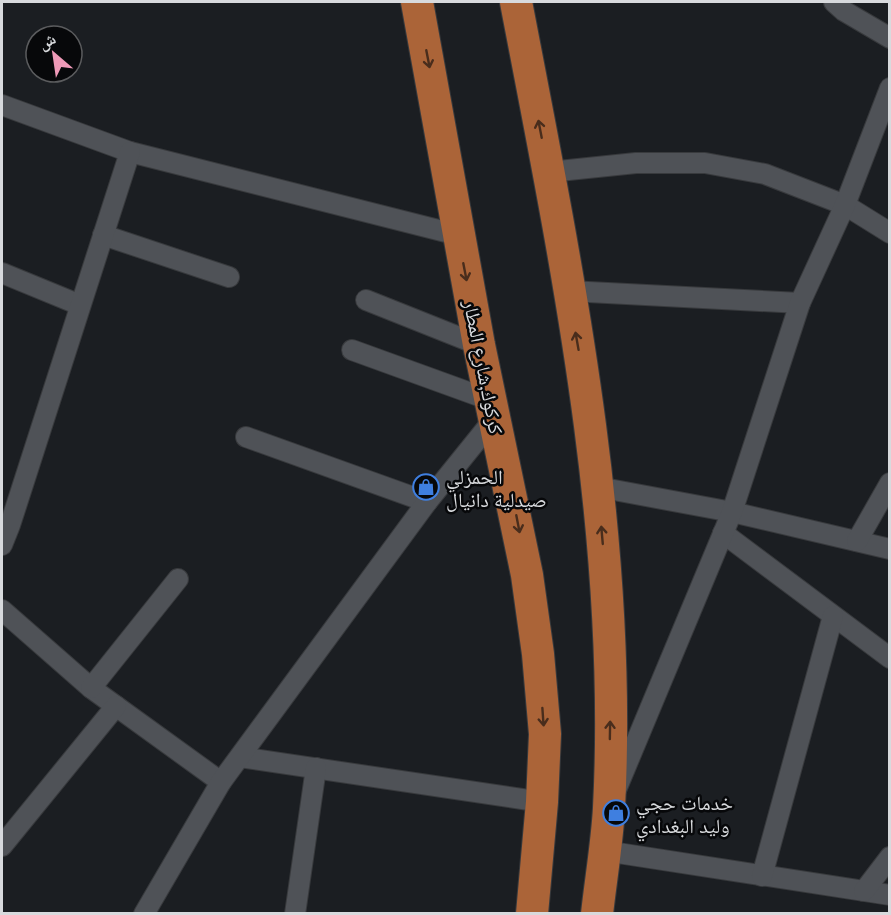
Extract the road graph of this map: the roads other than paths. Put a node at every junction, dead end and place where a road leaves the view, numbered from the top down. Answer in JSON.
{"nodes":[{"id":1,"x":417,"y":2,"type":"edge"},
{"id":2,"x":516,"y":2,"type":"edge"},
{"id":3,"x":834,"y":2,"type":"edge"},
{"id":4,"x":890,"y":38,"type":"edge"},
{"id":5,"x":890,"y":88,"type":"edge"},
{"id":6,"x":2,"y":105,"type":"edge"},
{"id":7,"x":130,"y":152,"type":"junction"},
{"id":8,"x":549,"y":171,"type":"junction"},
{"id":9,"x":845,"y":205,"type":"junction"},
{"id":10,"x":890,"y":233,"type":"edge"},
{"id":11,"x":458,"y":235,"type":"junction"},
{"id":12,"x":103,"y":236,"type":"junction"},
{"id":13,"x":2,"y":273,"type":"edge"},
{"id":14,"x":229,"y":277,"type":"dead end"},
{"id":15,"x":569,"y":291,"type":"junction"},
{"id":16,"x":366,"y":300,"type":"dead end"},
{"id":17,"x":800,"y":303,"type":"junction"},
{"id":18,"x":80,"y":305,"type":"junction"},
{"id":19,"x":479,"y":345,"type":"junction"},
{"id":20,"x":352,"y":350,"type":"dead end"},
{"id":21,"x":492,"y":410,"type":"junction"},
{"id":22,"x":246,"y":437,"type":"dead end"},
{"id":23,"x":890,"y":483,"type":"edge"},
{"id":24,"x":598,"y":487,"type":"junction"},
{"id":25,"x":428,"y":502,"type":"junction"},
{"id":26,"x":732,"y":512,"type":"junction"},
{"id":27,"x":723,"y":533,"type":"junction"},
{"id":28,"x":857,"y":541,"type":"junction"},
{"id":29,"x":2,"y":545,"type":"edge"},
{"id":30,"x":890,"y":549,"type":"edge"},
{"id":31,"x":178,"y":579,"type":"dead end"},
{"id":32,"x":2,"y":610,"type":"edge"},
{"id":33,"x":833,"y":616,"type":"junction"},
{"id":34,"x":890,"y":658,"type":"edge"},
{"id":35,"x":91,"y":688,"type":"junction"},
{"id":36,"x":116,"y":706,"type":"junction"},
{"id":37,"x":240,"y":757,"type":"junction"},
{"id":38,"x":316,"y":768,"type":"junction"},
{"id":39,"x":221,"y":782,"type":"junction"},
{"id":40,"x":542,"y":802,"type":"junction"},
{"id":41,"x":609,"y":808,"type":"junction"},
{"id":42,"x":4,"y":836,"type":"edge"},
{"id":43,"x":604,"y":851,"type":"junction"},
{"id":44,"x":890,"y":857,"type":"edge"},
{"id":45,"x":762,"y":876,"type":"junction"},
{"id":46,"x":864,"y":891,"type":"junction"},
{"id":47,"x":890,"y":895,"type":"edge"},
{"id":48,"x":144,"y":914,"type":"edge"},
{"id":49,"x":295,"y":914,"type":"edge"},
{"id":50,"x":532,"y":914,"type":"edge"},
{"id":51,"x":597,"y":914,"type":"edge"}],
"edges":[{"from":1,"to":11,"type":"highway","name":"كركوك,شارع المطار","one_way":true},
{"from":8,"to":2,"type":"highway","one_way":true},
{"from":3,"to":4,"type":"street"},
{"from":5,"to":9,"type":"street"},
{"from":6,"to":7,"type":"street"},
{"from":7,"to":11,"type":"street"},
{"from":7,"to":12,"type":"street"},
{"from":8,"to":9,"type":"street"},
{"from":8,"to":15,"type":"highway"},
{"from":9,"to":10,"type":"street"},
{"from":9,"to":17,"type":"street"},
{"from":11,"to":19,"type":"highway","name":"كركوك,شارع المطار","one_way":true},
{"from":12,"to":14,"type":"street"},
{"from":12,"to":18,"type":"street"},
{"from":13,"to":18,"type":"street"},
{"from":15,"to":17,"type":"street"},
{"from":24,"to":15,"type":"highway","one_way":true},
{"from":16,"to":19,"type":"street"},
{"from":17,"to":26,"type":"street"},
{"from":18,"to":29,"type":"street"},
{"from":19,"to":21,"type":"highway","name":"كركوك,شارع المطار"},
{"from":20,"to":21,"type":"street"},
{"from":21,"to":25,"type":"street"},
{"from":21,"to":40,"type":"highway","name":"كركوك,شارع المطار","one_way":true},
{"from":22,"to":25,"type":"street"},
{"from":23,"to":28,"type":"street"},
{"from":24,"to":26,"type":"street"},
{"from":41,"to":24,"type":"highway","one_way":true},
{"from":25,"to":37,"type":"street"},
{"from":26,"to":27,"type":"street"},
{"from":26,"to":28,"type":"street"},
{"from":27,"to":33,"type":"street"},
{"from":27,"to":41,"type":"street"},
{"from":28,"to":30,"type":"street"},
{"from":31,"to":35,"type":"street"},
{"from":32,"to":35,"type":"street"},
{"from":33,"to":34,"type":"street"},
{"from":33,"to":45,"type":"street"},
{"from":35,"to":36,"type":"street"},
{"from":36,"to":39,"type":"street"},
{"from":36,"to":42,"type":"street"},
{"from":37,"to":38,"type":"street"},
{"from":37,"to":39,"type":"street"},
{"from":38,"to":40,"type":"street"},
{"from":38,"to":49,"type":"street"},
{"from":39,"to":48,"type":"street"},
{"from":40,"to":50,"type":"highway","name":"كركوك,شارع المطار"},
{"from":41,"to":43,"type":"highway"},
{"from":43,"to":45,"type":"street"},
{"from":43,"to":51,"type":"highway"},
{"from":44,"to":46,"type":"street"},
{"from":45,"to":46,"type":"street"},
{"from":46,"to":47,"type":"street"}]}
